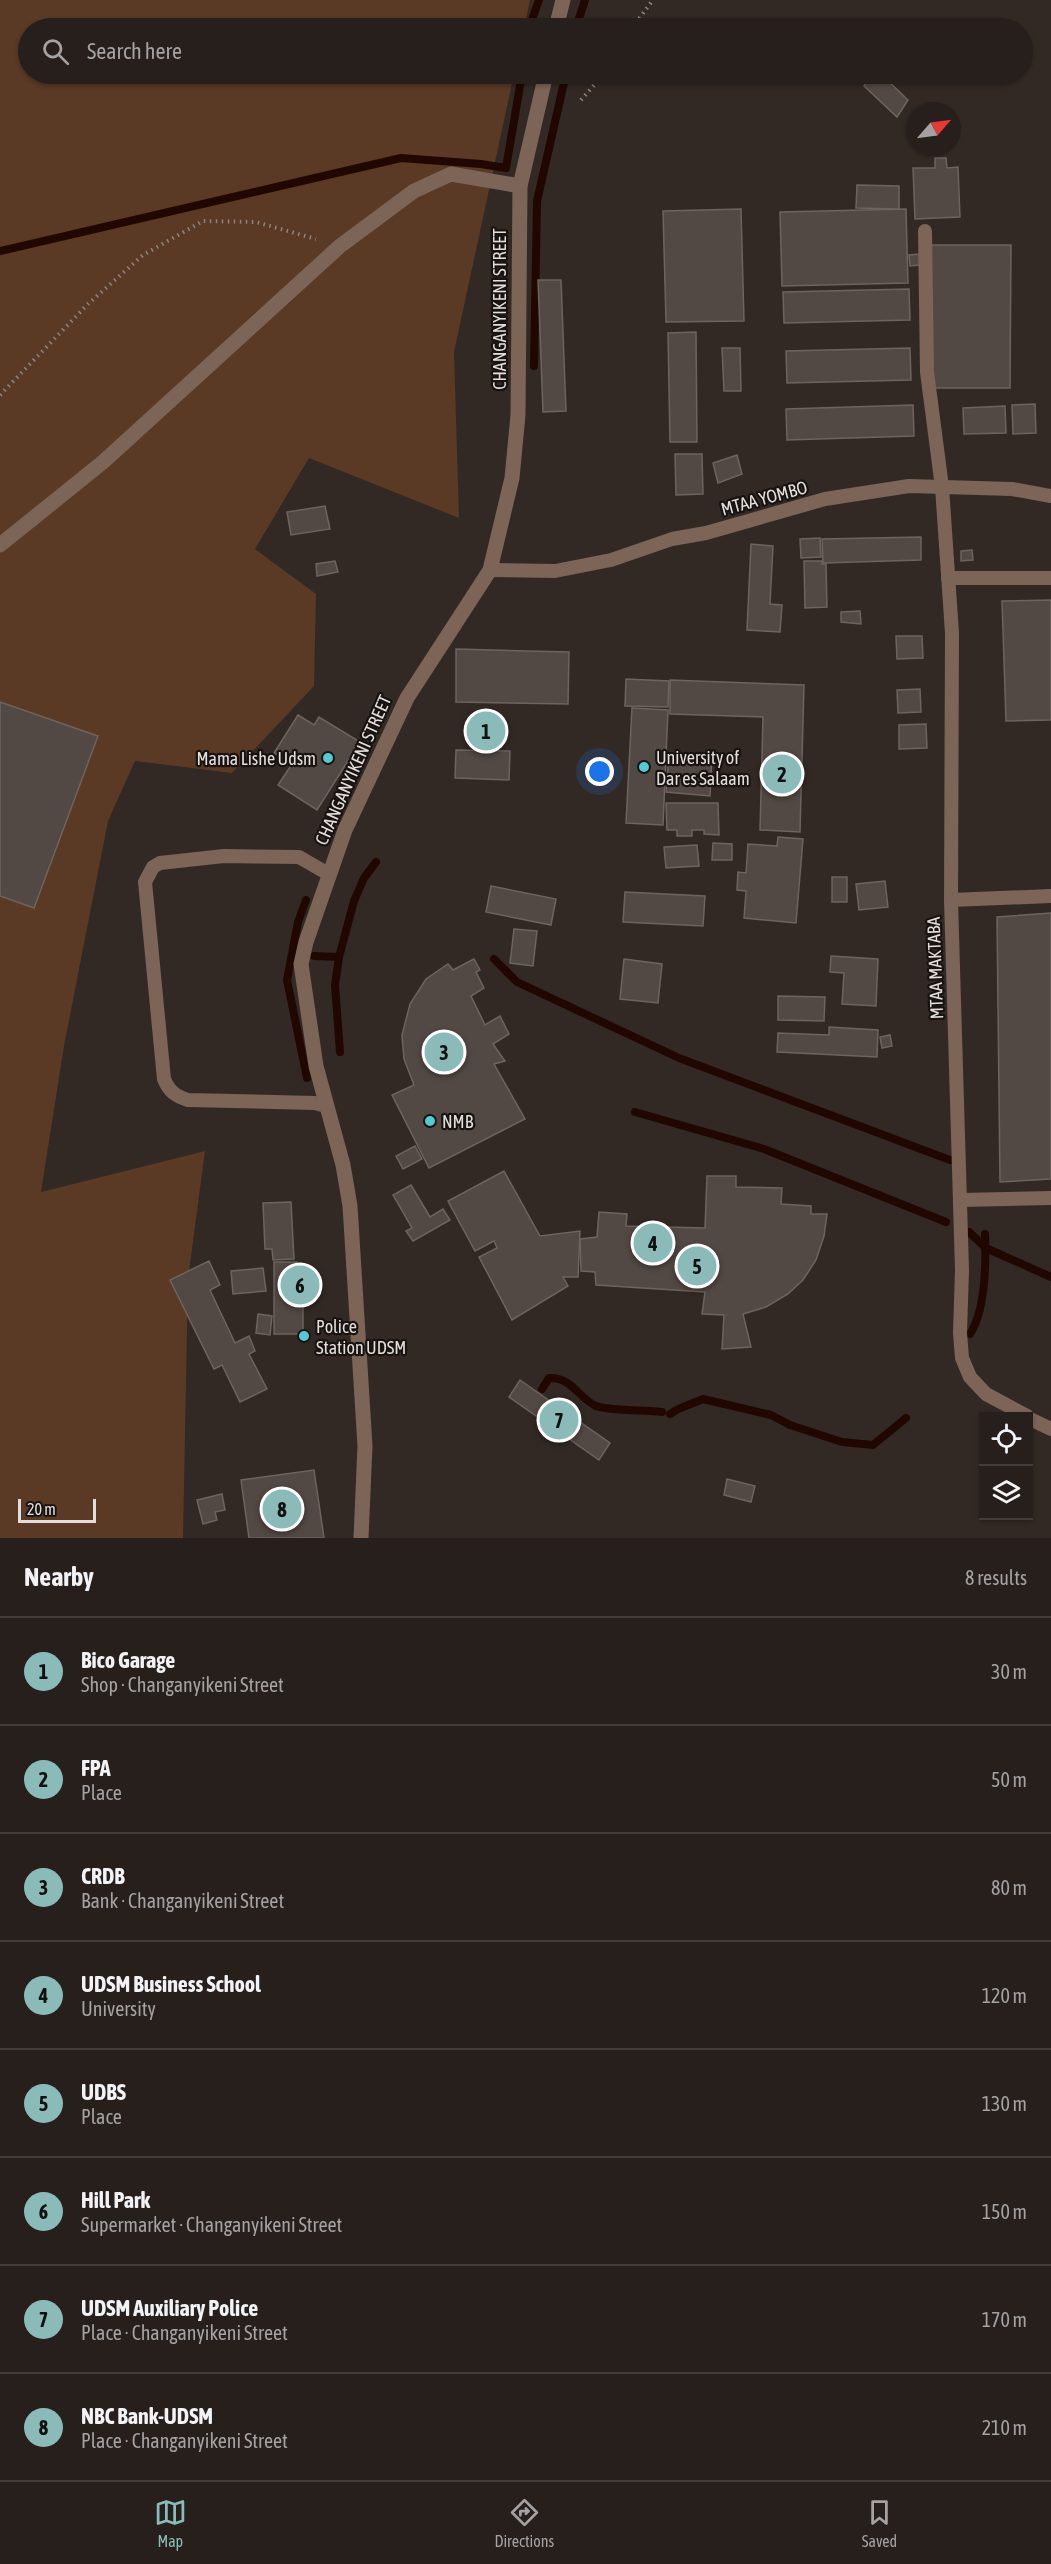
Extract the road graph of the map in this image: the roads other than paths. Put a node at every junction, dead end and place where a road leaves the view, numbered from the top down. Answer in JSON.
{"nodes":[{"id":1,"x":562,"y":0,"type":"edge"},
{"id":2,"x":558,"y":18,"type":"edge"},
{"id":3,"x":544,"y":84,"type":"edge"},
{"id":4,"x":520,"y":186,"type":"junction"},
{"id":5,"x":925,"y":231,"type":"dead end"},
{"id":6,"x":942,"y":487,"type":"junction"},
{"id":7,"x":1051,"y":496,"type":"edge"},
{"id":8,"x":0,"y":545,"type":"edge"},
{"id":9,"x":490,"y":570,"type":"junction"},
{"id":10,"x":948,"y":578,"type":"junction"},
{"id":11,"x":1051,"y":578,"type":"edge"},
{"id":12,"x":329,"y":877,"type":"junction"},
{"id":13,"x":1051,"y":896,"type":"edge"},
{"id":14,"x":951,"y":900,"type":"junction"},
{"id":15,"x":326,"y":1106,"type":"junction"},
{"id":16,"x":1051,"y":1198,"type":"edge"},
{"id":17,"x":960,"y":1200,"type":"junction"},
{"id":18,"x":1019,"y":1412,"type":"edge"},
{"id":19,"x":1033,"y":1420,"type":"edge"},
{"id":20,"x":1051,"y":1429,"type":"edge"},
{"id":21,"x":361,"y":1538,"type":"edge"}],
"edges":[{"from":1,"to":2,"type":"street"},
{"from":3,"to":4,"type":"street","name":"CHANGANYIKENI STREET"},
{"from":4,"to":8,"type":"street"},
{"from":4,"to":9,"type":"street","name":"CHANGANYIKENI STREET"},
{"from":5,"to":6,"type":"lane","name":"MTAA MAKTABA"},
{"from":6,"to":7,"type":"lane","name":"MTAA YOMBO"},
{"from":6,"to":9,"type":"lane","name":"MTAA YOMBO"},
{"from":6,"to":10,"type":"lane","name":"MTAA MAKTABA"},
{"from":9,"to":12,"type":"street","name":"CHANGANYIKENI STREET"},
{"from":10,"to":11,"type":"lane"},
{"from":10,"to":14,"type":"lane","name":"MTAA MAKTABA"},
{"from":12,"to":15,"type":"street","name":"CHANGANYIKENI STREET"},
{"from":12,"to":15,"type":"lane"},
{"from":13,"to":14,"type":"lane"},
{"from":14,"to":17,"type":"lane","name":"MTAA MAKTABA"},
{"from":15,"to":21,"type":"street","name":"CHANGANYIKENI STREET"},
{"from":16,"to":17,"type":"lane"},
{"from":17,"to":18,"type":"lane","name":"MTAA MAKTABA"},
{"from":19,"to":20,"type":"lane","name":"MTAA MAKTABA"}]}
